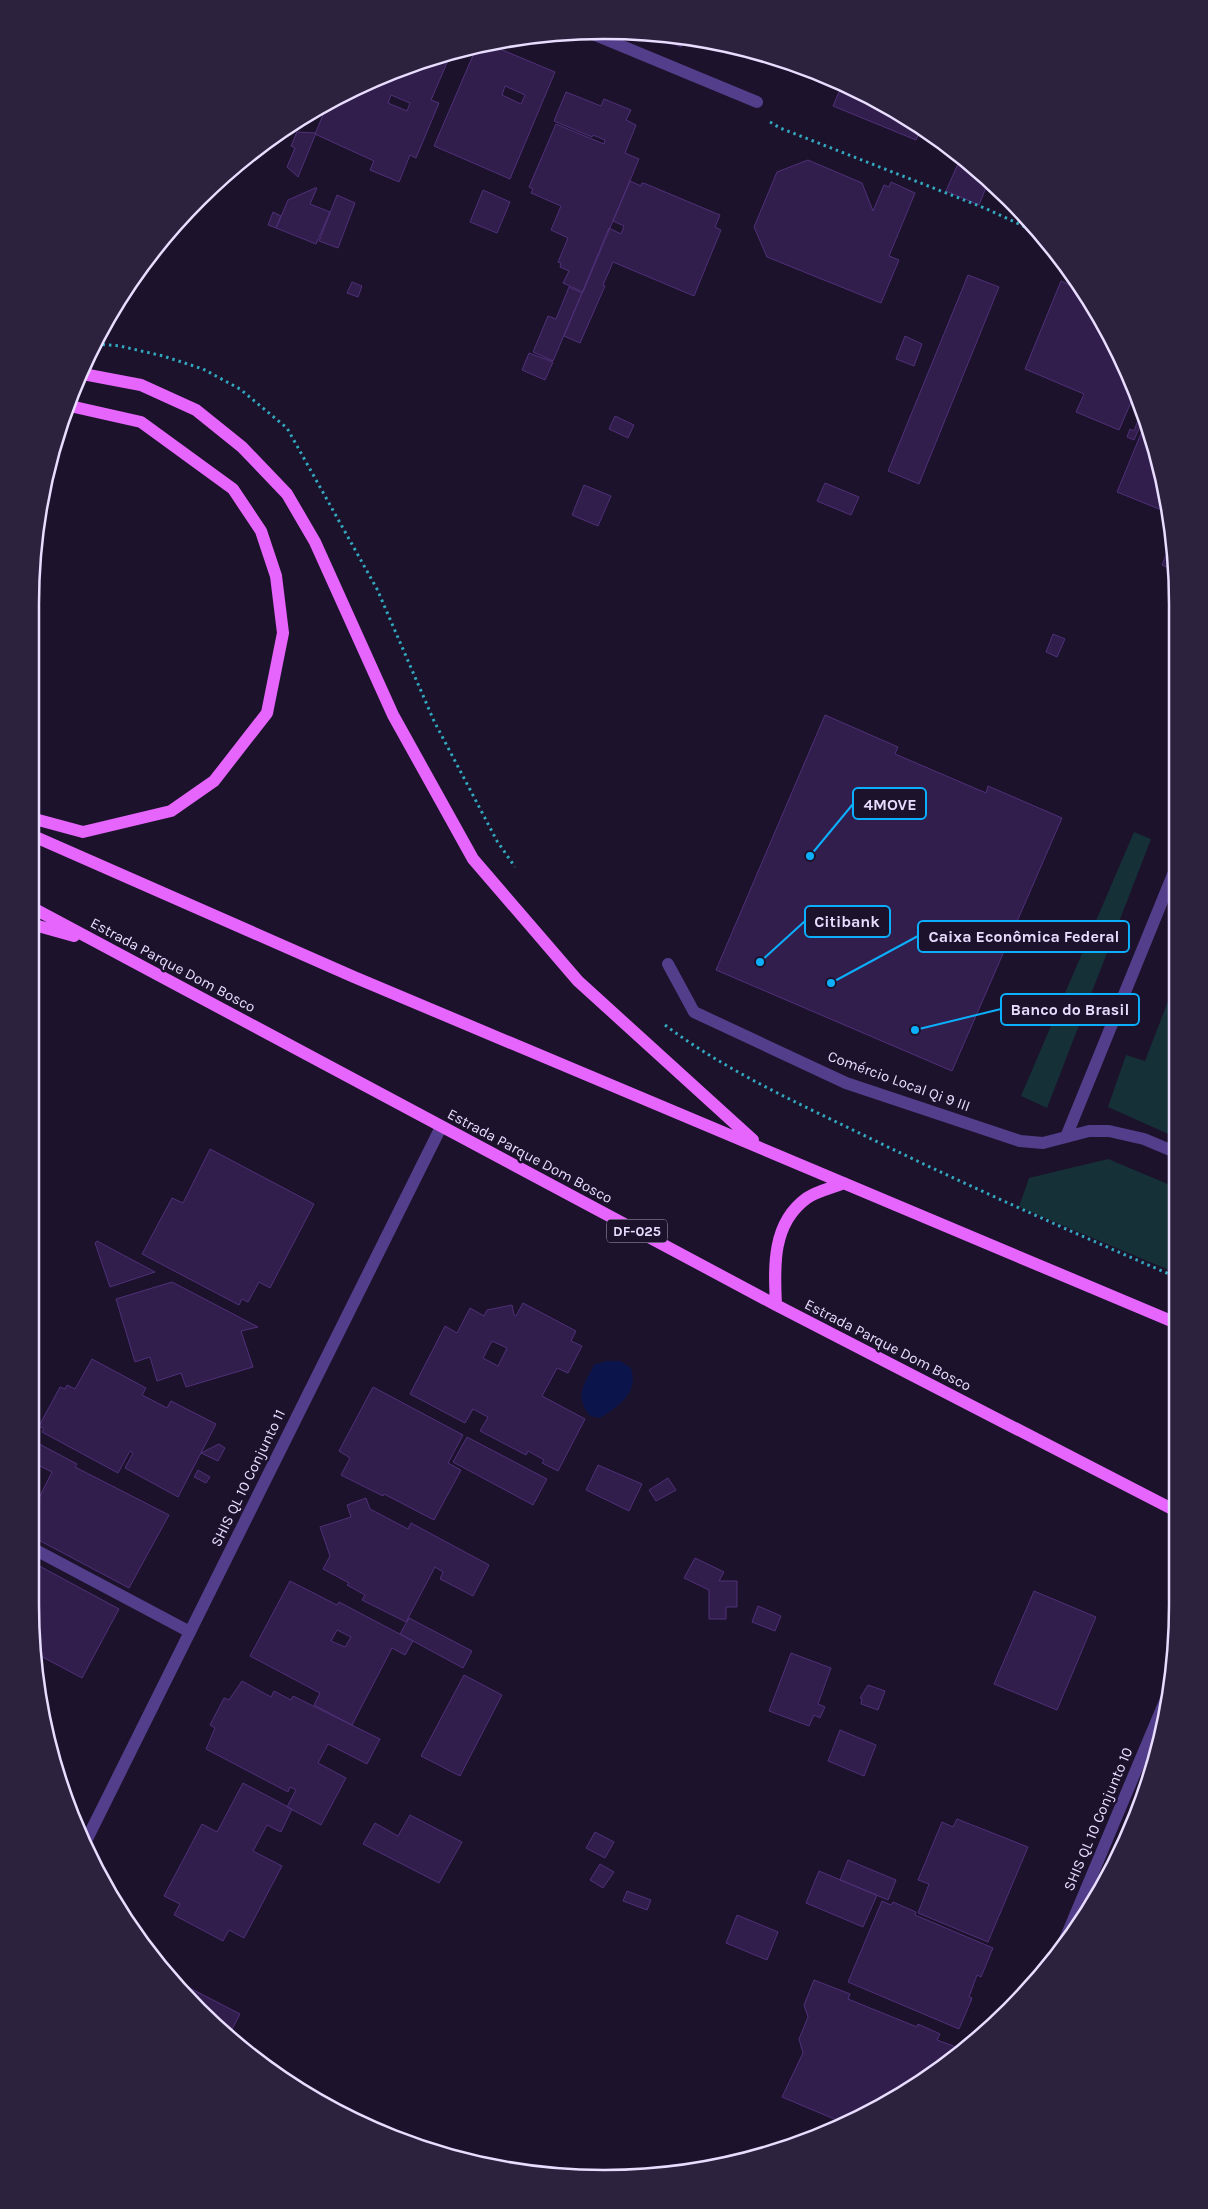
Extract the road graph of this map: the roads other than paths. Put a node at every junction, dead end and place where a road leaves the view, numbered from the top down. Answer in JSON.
{"nodes":[{"id":1,"x":605,"y":39,"type":"edge"},
{"id":2,"x":757,"y":102,"type":"dead end"},
{"id":3,"x":88,"y":375,"type":"edge"},
{"id":4,"x":75,"y":407,"type":"edge"},
{"id":5,"x":39,"y":820,"type":"edge"},
{"id":6,"x":39,"y":839,"type":"edge"},
{"id":7,"x":1169,"y":884,"type":"edge"},
{"id":8,"x":39,"y":911,"type":"edge"},
{"id":9,"x":39,"y":926,"type":"edge"},
{"id":10,"x":101,"y":944,"type":"junction"},
{"id":11,"x":668,"y":964,"type":"dead end"},
{"id":12,"x":441,"y":1127,"type":"junction"},
{"id":13,"x":1066,"y":1137,"type":"junction"},
{"id":14,"x":760,"y":1147,"type":"junction"},
{"id":15,"x":1169,"y":1149,"type":"edge"},
{"id":16,"x":844,"y":1183,"type":"junction"},
{"id":17,"x":776,"y":1305,"type":"junction"},
{"id":18,"x":1169,"y":1320,"type":"edge"},
{"id":19,"x":1169,"y":1508,"type":"edge"},
{"id":20,"x":39,"y":1551,"type":"edge"},
{"id":21,"x":190,"y":1632,"type":"junction"},
{"id":22,"x":1157,"y":1721,"type":"edge"},
{"id":23,"x":89,"y":1836,"type":"edge"},
{"id":24,"x":1073,"y":1920,"type":"edge"}],
"edges":[{"from":1,"to":2,"type":"street"},
{"from":3,"to":14,"type":"main road"},
{"from":4,"to":5,"type":"main road"},
{"from":6,"to":14,"type":"main road"},
{"from":7,"to":13,"type":"street"},
{"from":8,"to":10,"type":"main road","name":"Estrada Parque Dom Bosco","number":"DF-025"},
{"from":9,"to":10,"type":"main road"},
{"from":10,"to":12,"type":"main road","name":"Estrada Parque Dom Bosco","number":"DF-025"},
{"from":11,"to":13,"type":"street","name":"Comércio Local Qi 9 III"},
{"from":12,"to":17,"type":"main road","name":"Estrada Parque Dom Bosco","number":"DF-025"},
{"from":12,"to":21,"type":"street","name":"SHIS QL 10 Conjunto 11"},
{"from":13,"to":15,"type":"street","name":"Comércio Local Qi 9 III"},
{"from":14,"to":16,"type":"main road"},
{"from":16,"to":17,"type":"main road"},
{"from":16,"to":18,"type":"main road"},
{"from":17,"to":19,"type":"main road","name":"Estrada Parque Dom Bosco","number":"DF-025"},
{"from":20,"to":21,"type":"street"},
{"from":21,"to":23,"type":"street","name":"SHIS QL 10 Conjunto 11"},
{"from":22,"to":24,"type":"street","name":"SHIS QL 10 Conjunto 10"}]}
